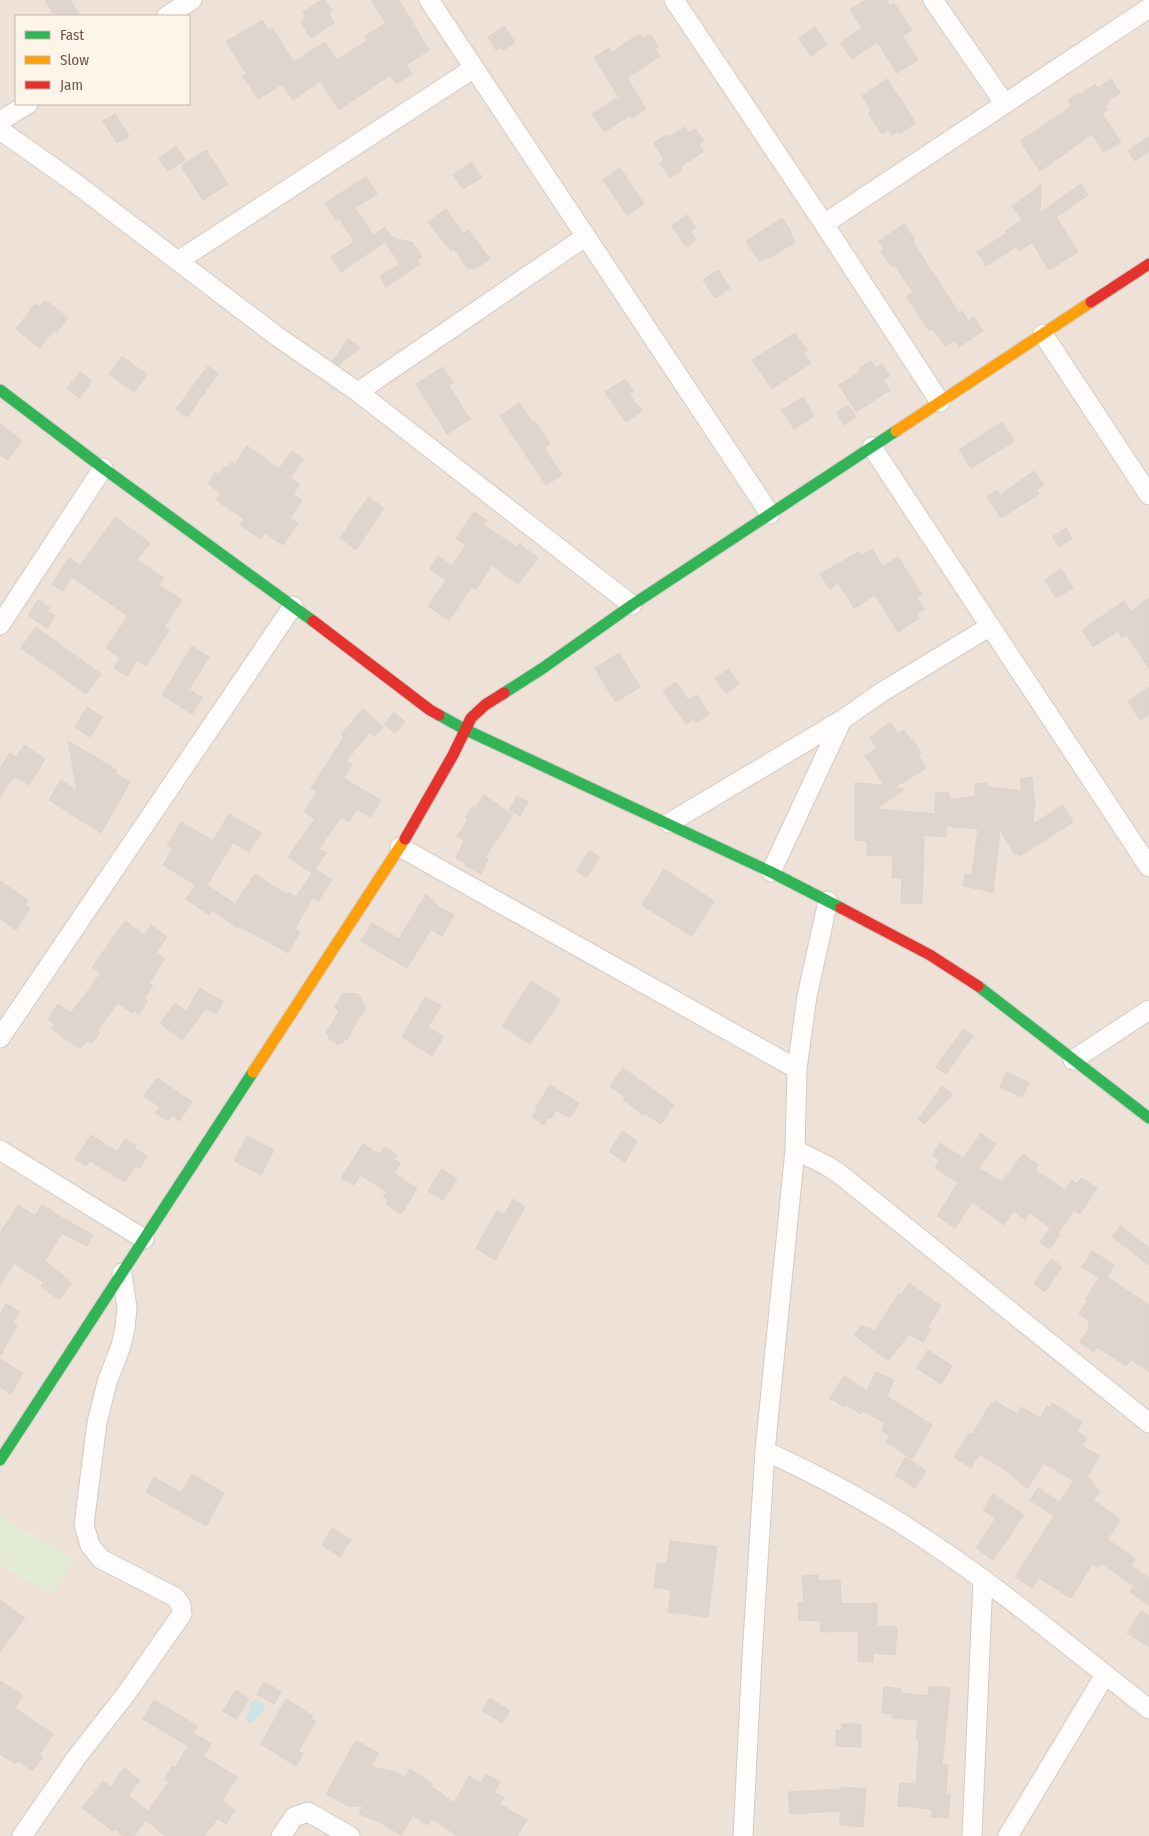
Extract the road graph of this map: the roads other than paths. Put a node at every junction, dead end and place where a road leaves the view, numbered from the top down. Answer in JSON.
{"nodes":[{"id":1,"x":192,"y":0,"type":"edge"},
{"id":2,"x":429,"y":0,"type":"edge"},
{"id":3,"x":674,"y":0,"type":"edge"},
{"id":4,"x":933,"y":0,"type":"edge"},
{"id":5,"x":1149,"y":8,"type":"edge"},
{"id":6,"x":169,"y":15,"type":"edge"},
{"id":7,"x":474,"y":68,"type":"junction"},
{"id":8,"x":1005,"y":104,"type":"junction"},
{"id":9,"x":26,"y":105,"type":"edge"},
{"id":10,"x":0,"y":121,"type":"edge"},
{"id":11,"x":0,"y":130,"type":"edge"},
{"id":12,"x":824,"y":224,"type":"junction"},
{"id":13,"x":585,"y":236,"type":"junction"},
{"id":14,"x":178,"y":261,"type":"junction"},
{"id":15,"x":1149,"y":264,"type":"edge"},
{"id":16,"x":1043,"y":334,"type":"junction"},
{"id":17,"x":0,"y":390,"type":"edge"},
{"id":18,"x":358,"y":392,"type":"junction"},
{"id":19,"x":940,"y":402,"type":"junction"},
{"id":20,"x":872,"y":447,"type":"junction"},
{"id":21,"x":103,"y":468,"type":"junction"},
{"id":22,"x":1149,"y":495,"type":"edge"},
{"id":23,"x":770,"y":514,"type":"junction"},
{"id":24,"x":632,"y":605,"type":"junction"},
{"id":25,"x":293,"y":606,"type":"junction"},
{"id":26,"x":0,"y":625,"type":"edge"},
{"id":27,"x":989,"y":626,"type":"junction"},
{"id":28,"x":842,"y":720,"type":"junction"},
{"id":29,"x":464,"y":729,"type":"junction"},
{"id":30,"x":669,"y":823,"type":"junction"},
{"id":31,"x":400,"y":847,"type":"junction"},
{"id":32,"x":1149,"y":867,"type":"edge"},
{"id":33,"x":771,"y":872,"type":"junction"},
{"id":34,"x":828,"y":901,"type":"junction"},
{"id":35,"x":1149,"y":1010,"type":"edge"},
{"id":36,"x":0,"y":1038,"type":"edge"},
{"id":37,"x":1073,"y":1060,"type":"junction"},
{"id":38,"x":797,"y":1069,"type":"junction"},
{"id":39,"x":1149,"y":1118,"type":"edge"},
{"id":40,"x":0,"y":1150,"type":"edge"},
{"id":41,"x":795,"y":1150,"type":"junction"},
{"id":42,"x":144,"y":1239,"type":"junction"},
{"id":43,"x":122,"y":1273,"type":"junction"},
{"id":44,"x":1149,"y":1422,"type":"edge"},
{"id":45,"x":765,"y":1451,"type":"junction"},
{"id":46,"x":0,"y":1460,"type":"edge"},
{"id":47,"x":983,"y":1578,"type":"junction"},
{"id":48,"x":1105,"y":1675,"type":"junction"},
{"id":49,"x":1149,"y":1709,"type":"edge"},
{"id":50,"x":22,"y":1836,"type":"edge"},
{"id":51,"x":281,"y":1836,"type":"edge"},
{"id":52,"x":350,"y":1836,"type":"edge"},
{"id":53,"x":743,"y":1836,"type":"edge"},
{"id":54,"x":972,"y":1836,"type":"edge"},
{"id":55,"x":1008,"y":1836,"type":"edge"}],
"edges":[{"from":1,"to":6,"type":"street"},
{"from":2,"to":7,"type":"street"},
{"from":3,"to":12,"type":"street"},
{"from":4,"to":8,"type":"street"},
{"from":5,"to":8,"type":"street"},
{"from":7,"to":13,"type":"street"},
{"from":7,"to":14,"type":"street"},
{"from":8,"to":12,"type":"street"},
{"from":9,"to":10,"type":"street"},
{"from":11,"to":14,"type":"street"},
{"from":12,"to":19,"type":"street"},
{"from":13,"to":18,"type":"street"},
{"from":13,"to":23,"type":"street"},
{"from":14,"to":18,"type":"street"},
{"from":15,"to":16,"type":"street"},
{"from":16,"to":19,"type":"street"},
{"from":16,"to":22,"type":"street"},
{"from":17,"to":21,"type":"street"},
{"from":18,"to":24,"type":"street"},
{"from":19,"to":20,"type":"street"},
{"from":20,"to":23,"type":"street"},
{"from":20,"to":27,"type":"street"},
{"from":21,"to":25,"type":"street"},
{"from":21,"to":26,"type":"street"},
{"from":23,"to":24,"type":"street"},
{"from":24,"to":29,"type":"street"},
{"from":25,"to":29,"type":"street"},
{"from":25,"to":36,"type":"street"},
{"from":27,"to":28,"type":"street"},
{"from":27,"to":32,"type":"street"},
{"from":28,"to":30,"type":"street"},
{"from":28,"to":33,"type":"street"},
{"from":29,"to":30,"type":"street"},
{"from":29,"to":31,"type":"street"},
{"from":30,"to":33,"type":"street"},
{"from":31,"to":38,"type":"street"},
{"from":31,"to":42,"type":"street"},
{"from":33,"to":34,"type":"street"},
{"from":34,"to":37,"type":"street"},
{"from":34,"to":38,"type":"street"},
{"from":35,"to":37,"type":"street"},
{"from":37,"to":39,"type":"street"},
{"from":38,"to":41,"type":"street"},
{"from":40,"to":42,"type":"street"},
{"from":41,"to":44,"type":"street"},
{"from":41,"to":45,"type":"street"},
{"from":42,"to":43,"type":"street"},
{"from":43,"to":46,"type":"street"},
{"from":43,"to":50,"type":"street"},
{"from":45,"to":47,"type":"street"},
{"from":45,"to":53,"type":"street"},
{"from":47,"to":48,"type":"street"},
{"from":47,"to":54,"type":"street"},
{"from":48,"to":49,"type":"street"},
{"from":48,"to":55,"type":"street"},
{"from":51,"to":52,"type":"street"}]}
